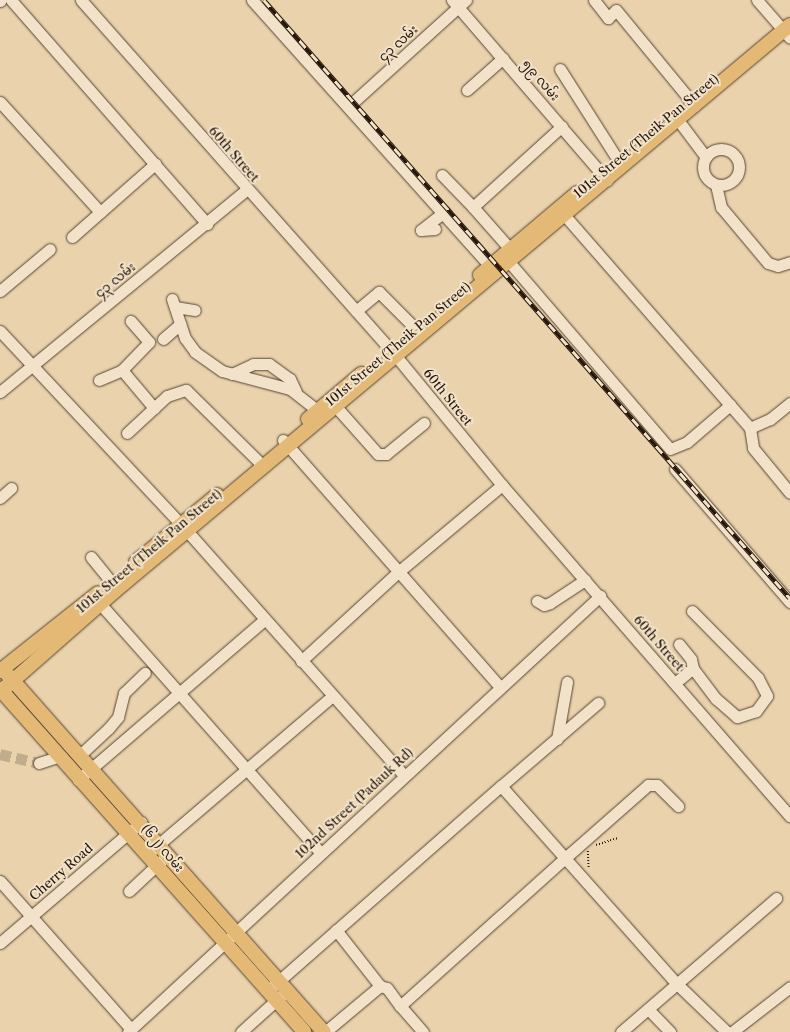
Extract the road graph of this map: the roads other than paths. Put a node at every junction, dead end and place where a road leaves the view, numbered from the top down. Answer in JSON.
{"nodes":[{"id":1,"x":11,"y":0,"type":"edge"},
{"id":2,"x":81,"y":0,"type":"edge"},
{"id":3,"x":252,"y":0,"type":"edge"},
{"id":4,"x":594,"y":0,"type":"edge"},
{"id":5,"x":757,"y":0,"type":"edge"},
{"id":6,"x":459,"y":2,"type":"edge"},
{"id":7,"x":787,"y":27,"type":"edge"},
{"id":8,"x":503,"y":58,"type":"junction"},
{"id":9,"x":560,"y":69,"type":"dead end"},
{"id":10,"x":467,"y":90,"type":"dead end"},
{"id":11,"x":0,"y":102,"type":"edge"},
{"id":12,"x":692,"y":103,"type":"junction"},
{"id":13,"x":349,"y":106,"type":"junction"},
{"id":14,"x":678,"y":120,"type":"junction"},
{"id":15,"x":562,"y":126,"type":"junction"},
{"id":16,"x":705,"y":156,"type":"junction"},
{"id":17,"x":618,"y":160,"type":"junction"},
{"id":18,"x":155,"y":164,"type":"junction"},
{"id":19,"x":442,"y":175,"type":"dead end"},
{"id":20,"x":604,"y":177,"type":"junction"},
{"id":21,"x":716,"y":185,"type":"junction"},
{"id":22,"x":247,"y":189,"type":"junction"},
{"id":23,"x":473,"y":207,"type":"junction"},
{"id":24,"x":100,"y":212,"type":"junction"},
{"id":25,"x":444,"y":212,"type":"junction"},
{"id":26,"x":562,"y":212,"type":"junction"},
{"id":27,"x":207,"y":224,"type":"junction"},
{"id":28,"x":435,"y":228,"type":"dead end"},
{"id":29,"x":72,"y":237,"type":"dead end"},
{"id":30,"x":50,"y":249,"type":"dead end"},
{"id":31,"x":510,"y":256,"type":"junction"},
{"id":32,"x":790,"y":262,"type":"edge"},
{"id":33,"x":491,"y":266,"type":"junction"},
{"id":34,"x":0,"y":291,"type":"edge"},
{"id":35,"x":461,"y":297,"type":"junction"},
{"id":36,"x":195,"y":310,"type":"dead end"},
{"id":37,"x":356,"y":311,"type":"junction"},
{"id":38,"x":436,"y":319,"type":"junction"},
{"id":39,"x":131,"y":321,"type":"dead end"},
{"id":40,"x":180,"y":324,"type":"junction"},
{"id":41,"x":416,"y":329,"type":"junction"},
{"id":42,"x":0,"y":331,"type":"edge"},
{"id":43,"x":163,"y":339,"type":"dead end"},
{"id":44,"x":394,"y":353,"type":"junction"},
{"id":45,"x":33,"y":364,"type":"junction"},
{"id":46,"x":122,"y":370,"type":"junction"},
{"id":47,"x":232,"y":374,"type":"junction"},
{"id":48,"x":98,"y":380,"type":"dead end"},
{"id":49,"x":0,"y":392,"type":"edge"},
{"id":50,"x":296,"y":392,"type":"junction"},
{"id":51,"x":790,"y":403,"type":"edge"},
{"id":52,"x":333,"y":404,"type":"junction"},
{"id":53,"x":730,"y":405,"type":"junction"},
{"id":54,"x":154,"y":408,"type":"junction"},
{"id":55,"x":318,"y":411,"type":"junction"},
{"id":56,"x":424,"y":423,"type":"dead end"},
{"id":57,"x":750,"y":428,"type":"junction"},
{"id":58,"x":127,"y":433,"type":"dead end"},
{"id":59,"x":286,"y":443,"type":"junction"},
{"id":60,"x":258,"y":461,"type":"junction"},
{"id":61,"x":674,"y":469,"type":"dead end"},
{"id":62,"x":502,"y":485,"type":"junction"},
{"id":63,"x":11,"y":488,"type":"dead end"},
{"id":64,"x":790,"y":493,"type":"edge"},
{"id":65,"x":0,"y":498,"type":"edge"},
{"id":66,"x":184,"y":528,"type":"junction"},
{"id":67,"x":91,"y":557,"type":"dead end"},
{"id":68,"x":397,"y":573,"type":"junction"},
{"id":69,"x":585,"y":580,"type":"junction"},
{"id":70,"x":111,"y":582,"type":"junction"},
{"id":71,"x":600,"y":596,"type":"junction"},
{"id":72,"x":97,"y":600,"type":"junction"},
{"id":73,"x":537,"y":601,"type":"dead end"},
{"id":74,"x":790,"y":602,"type":"edge"},
{"id":75,"x":692,"y":611,"type":"dead end"},
{"id":76,"x":264,"y":620,"type":"junction"},
{"id":77,"x":679,"y":644,"type":"dead end"},
{"id":78,"x":301,"y":661,"type":"junction"},
{"id":79,"x":693,"y":668,"type":"junction"},
{"id":80,"x":1,"y":669,"type":"edge"},
{"id":81,"x":144,"y":673,"type":"dead end"},
{"id":82,"x":13,"y":681,"type":"junction"},
{"id":83,"x":567,"y":682,"type":"dead end"},
{"id":84,"x":675,"y":683,"type":"junction"},
{"id":85,"x":500,"y":687,"type":"junction"},
{"id":86,"x":0,"y":691,"type":"edge"},
{"id":87,"x":178,"y":694,"type":"junction"},
{"id":88,"x":332,"y":696,"type":"junction"},
{"id":89,"x":598,"y":703,"type":"dead end"},
{"id":90,"x":557,"y":739,"type":"junction"},
{"id":91,"x":80,"y":755,"type":"junction"},
{"id":92,"x":58,"y":757,"type":"junction"},
{"id":93,"x":39,"y":763,"type":"tunnel mouth"},
{"id":94,"x":92,"y":768,"type":"junction"},
{"id":95,"x":246,"y":770,"type":"junction"},
{"id":96,"x":404,"y":775,"type":"junction"},
{"id":97,"x":78,"y":780,"type":"junction"},
{"id":98,"x":501,"y":786,"type":"junction"},
{"id":99,"x":678,"y":806,"type":"dead end"},
{"id":100,"x":790,"y":816,"type":"edge"},
{"id":101,"x":141,"y":822,"type":"junction"},
{"id":102,"x":126,"y":835,"type":"junction"},
{"id":103,"x":163,"y":849,"type":"junction"},
{"id":104,"x":321,"y":853,"type":"junction"},
{"id":105,"x":145,"y":856,"type":"junction"},
{"id":106,"x":565,"y":858,"type":"junction"},
{"id":107,"x":155,"y":866,"type":"junction"},
{"id":108,"x":0,"y":881,"type":"edge"},
{"id":109,"x":129,"y":891,"type":"dead end"},
{"id":110,"x":776,"y":898,"type":"dead end"},
{"id":111,"x":31,"y":917,"type":"junction"},
{"id":112,"x":336,"y":930,"type":"junction"},
{"id":113,"x":236,"y":932,"type":"junction"},
{"id":114,"x":226,"y":942,"type":"junction"},
{"id":115,"x":0,"y":943,"type":"edge"},
{"id":116,"x":676,"y":983,"type":"junction"},
{"id":117,"x":283,"y":986,"type":"junction"},
{"id":118,"x":380,"y":986,"type":"junction"},
{"id":119,"x":790,"y":986,"type":"edge"},
{"id":120,"x":272,"y":995,"type":"junction"},
{"id":121,"x":400,"y":1006,"type":"junction"},
{"id":122,"x":648,"y":1009,"type":"junction"},
{"id":123,"x":129,"y":1031,"type":"edge"},
{"id":124,"x":241,"y":1032,"type":"edge"},
{"id":125,"x":304,"y":1032,"type":"edge"},
{"id":126,"x":324,"y":1032,"type":"edge"},
{"id":127,"x":423,"y":1032,"type":"edge"},
{"id":128,"x":621,"y":1032,"type":"edge"},
{"id":129,"x":670,"y":1032,"type":"edge"},
{"id":130,"x":727,"y":1032,"type":"edge"},
{"id":131,"x":732,"y":1032,"type":"edge"}],
"edges":[{"from":1,"to":18,"type":"street"},
{"from":2,"to":22,"type":"street","name":"60th Street"},
{"from":3,"to":13,"type":"street"},
{"from":4,"to":12,"type":"street"},
{"from":5,"to":7,"type":"street"},
{"from":6,"to":8,"type":"street","name":"၅၉ လမ်း"},
{"from":6,"to":13,"type":"street","name":"၄၃ လမ်း"},
{"from":7,"to":12,"type":"main road","name":"101st Street (Theik Pan Street)"},
{"from":8,"to":10,"type":"street"},
{"from":8,"to":15,"type":"street","name":"၅၉ လမ်း"},
{"from":9,"to":17,"type":"street"},
{"from":11,"to":24,"type":"street"},
{"from":12,"to":14,"type":"main road","name":"101st Street (Theik Pan Street)"},
{"from":12,"to":17,"type":"main road","name":"101st Street (Theik Pan Street)"},
{"from":13,"to":25,"type":"street"},
{"from":14,"to":16,"type":"street"},
{"from":14,"to":20,"type":"main road","name":"101st Street (Theik Pan Street)"},
{"from":15,"to":20,"type":"street","name":"၅၉ လမ်း"},
{"from":15,"to":23,"type":"street"},
{"from":16,"to":21,"type":"street"},
{"from":16,"to":21,"type":"street"},
{"from":17,"to":20,"type":"main road","name":"101st Street (Theik Pan Street)"},
{"from":18,"to":24,"type":"street"},
{"from":18,"to":27,"type":"street"},
{"from":19,"to":23,"type":"street"},
{"from":20,"to":26,"type":"main road","name":"101st Street (Theik Pan Street)"},
{"from":21,"to":32,"type":"street"},
{"from":22,"to":27,"type":"street","name":"၄၃ လမ်း"},
{"from":22,"to":37,"type":"street","name":"60th Street"},
{"from":23,"to":31,"type":"street"},
{"from":24,"to":29,"type":"street"},
{"from":25,"to":28,"type":"street"},
{"from":25,"to":33,"type":"street"},
{"from":26,"to":31,"type":"main road","name":"101st Street (Theik Pan Street)"},
{"from":26,"to":53,"type":"street"},
{"from":27,"to":45,"type":"street","name":"၄၃ လမ်း"},
{"from":30,"to":34,"type":"street"},
{"from":31,"to":33,"type":"main road","name":"101st Street (Theik Pan Street)"},
{"from":31,"to":35,"type":"main road","name":"101st Street (Theik Pan Street)"},
{"from":31,"to":53,"type":"street"},
{"from":33,"to":35,"type":"main road","name":"101st Street (Theik Pan Street)"},
{"from":35,"to":38,"type":"main road","name":"101st Street (Theik Pan Street)"},
{"from":36,"to":40,"type":"street"},
{"from":37,"to":41,"type":"street"},
{"from":37,"to":44,"type":"street","name":"60th Street"},
{"from":38,"to":41,"type":"main road","name":"101st Street (Theik Pan Street)"},
{"from":38,"to":44,"type":"main road","name":"101st Street (Theik Pan Street)"},
{"from":39,"to":46,"type":"street"},
{"from":40,"to":43,"type":"street"},
{"from":40,"to":47,"type":"street"},
{"from":41,"to":44,"type":"main road","name":"101st Street (Theik Pan Street)"},
{"from":42,"to":45,"type":"street"},
{"from":44,"to":52,"type":"main road","name":"101st Street (Theik Pan Street)"},
{"from":44,"to":62,"type":"street","name":"60th Street"},
{"from":45,"to":49,"type":"street","name":"၄၃ လမ်း"},
{"from":45,"to":66,"type":"street"},
{"from":46,"to":48,"type":"street"},
{"from":46,"to":54,"type":"street"},
{"from":47,"to":50,"type":"street"},
{"from":47,"to":50,"type":"street"},
{"from":50,"to":55,"type":"street"},
{"from":51,"to":57,"type":"street"},
{"from":52,"to":55,"type":"main road","name":"101st Street (Theik Pan Street)"},
{"from":52,"to":56,"type":"street"},
{"from":52,"to":59,"type":"main road","name":"101st Street (Theik Pan Street)"},
{"from":53,"to":57,"type":"street"},
{"from":54,"to":58,"type":"street"},
{"from":54,"to":60,"type":"street"},
{"from":55,"to":59,"type":"main road","name":"101st Street (Theik Pan Street)"},
{"from":57,"to":64,"type":"street"},
{"from":59,"to":60,"type":"main road","name":"101st Street (Theik Pan Street)"},
{"from":59,"to":66,"type":"main road","name":"101st Street (Theik Pan Street)"},
{"from":59,"to":68,"type":"street"},
{"from":60,"to":66,"type":"main road","name":"101st Street (Theik Pan Street)"},
{"from":61,"to":74,"type":"street"},
{"from":62,"to":68,"type":"street"},
{"from":62,"to":69,"type":"street","name":"60th Street"},
{"from":63,"to":65,"type":"street"},
{"from":66,"to":70,"type":"main road","name":"101st Street (Theik Pan Street)"},
{"from":66,"to":72,"type":"main road","name":"101st Street (Theik Pan Street)"},
{"from":66,"to":76,"type":"street"},
{"from":67,"to":70,"type":"street"},
{"from":68,"to":78,"type":"street"},
{"from":68,"to":85,"type":"street"},
{"from":69,"to":71,"type":"street","name":"60th Street"},
{"from":69,"to":73,"type":"street"},
{"from":70,"to":72,"type":"main road","name":"101st Street (Theik Pan Street)"},
{"from":71,"to":84,"type":"street","name":"60th Street"},
{"from":71,"to":85,"type":"street","name":"102nd Street (Padauk Rd)"},
{"from":72,"to":80,"type":"main road","name":"101st Street (Theik Pan Street)"},
{"from":72,"to":82,"type":"main road","name":"101st Street (Theik Pan Street)"},
{"from":72,"to":87,"type":"street"},
{"from":75,"to":79,"type":"street"},
{"from":76,"to":78,"type":"street"},
{"from":76,"to":87,"type":"street"},
{"from":77,"to":79,"type":"street"},
{"from":78,"to":88,"type":"street"},
{"from":79,"to":84,"type":"street"},
{"from":80,"to":82,"type":"main road","name":"(၆၂) လမ်း"},
{"from":81,"to":91,"type":"street"},
{"from":82,"to":86,"type":"main road","name":"101st Street (Theik Pan Street)"},
{"from":82,"to":91,"type":"main road","name":"(၆၂) လမ်း"},
{"from":83,"to":90,"type":"street"},
{"from":84,"to":100,"type":"street","name":"60th Street"},
{"from":85,"to":96,"type":"street","name":"102nd Street (Padauk Rd)"},
{"from":86,"to":92,"type":"main road","name":"(၆၂) လမ်း"},
{"from":87,"to":94,"type":"street"},
{"from":87,"to":95,"type":"street"},
{"from":88,"to":95,"type":"street"},
{"from":88,"to":96,"type":"street"},
{"from":89,"to":90,"type":"street"},
{"from":90,"to":98,"type":"street"},
{"from":91,"to":94,"type":"main road","name":"(၆၂) လမ်း"},
{"from":92,"to":93,"type":"street"},
{"from":92,"to":97,"type":"main road","name":"(၆၂) လမ်း"},
{"from":94,"to":97,"type":"street"},
{"from":94,"to":101,"type":"main road","name":"(၆၂) လမ်း"},
{"from":95,"to":103,"type":"street"},
{"from":95,"to":104,"type":"street"},
{"from":96,"to":104,"type":"street","name":"102nd Street (Padauk Rd)"},
{"from":97,"to":102,"type":"main road","name":"(၆၂) လမ်း"},
{"from":98,"to":106,"type":"street"},
{"from":98,"to":112,"type":"street"},
{"from":99,"to":106,"type":"street"},
{"from":101,"to":102,"type":"street","name":"Cherry Road"},
{"from":101,"to":103,"type":"main road","name":"(၆၂) လမ်း"},
{"from":102,"to":105,"type":"main road","name":"(၆၂) လမ်း"},
{"from":102,"to":111,"type":"street","name":"Cherry Road"},
{"from":103,"to":105,"type":"street"},
{"from":103,"to":107,"type":"street"},
{"from":103,"to":113,"type":"main road","name":"(၆၂) လမ်း"},
{"from":104,"to":113,"type":"street","name":"102nd Street (Padauk Rd)"},
{"from":105,"to":107,"type":"main road","name":"(၆၂) လမ်း"},
{"from":106,"to":116,"type":"street"},
{"from":106,"to":121,"type":"street"},
{"from":107,"to":109,"type":"street"},
{"from":107,"to":114,"type":"main road","name":"(၆၂) လမ်း"},
{"from":108,"to":111,"type":"street"},
{"from":110,"to":116,"type":"street"},
{"from":111,"to":115,"type":"street","name":"Cherry Road"},
{"from":111,"to":123,"type":"street"},
{"from":112,"to":117,"type":"street"},
{"from":112,"to":118,"type":"street"},
{"from":113,"to":114,"type":"street","name":"102nd Street (Padauk Rd)"},
{"from":113,"to":117,"type":"main road","name":"(၆၂) လမ်း"},
{"from":114,"to":120,"type":"main road","name":"(၆၂) လမ်း"},
{"from":114,"to":123,"type":"street","name":"102nd Street (Padauk Rd)"},
{"from":116,"to":122,"type":"street"},
{"from":116,"to":130,"type":"street"},
{"from":117,"to":120,"type":"street"},
{"from":117,"to":126,"type":"main road","name":"(၆၂) လမ်း"},
{"from":118,"to":121,"type":"street"},
{"from":118,"to":126,"type":"street"},
{"from":119,"to":131,"type":"street"},
{"from":120,"to":124,"type":"street"},
{"from":120,"to":125,"type":"main road","name":"(၆၂) လမ်း"},
{"from":121,"to":127,"type":"street"},
{"from":122,"to":128,"type":"street"},
{"from":122,"to":129,"type":"street"}]}
